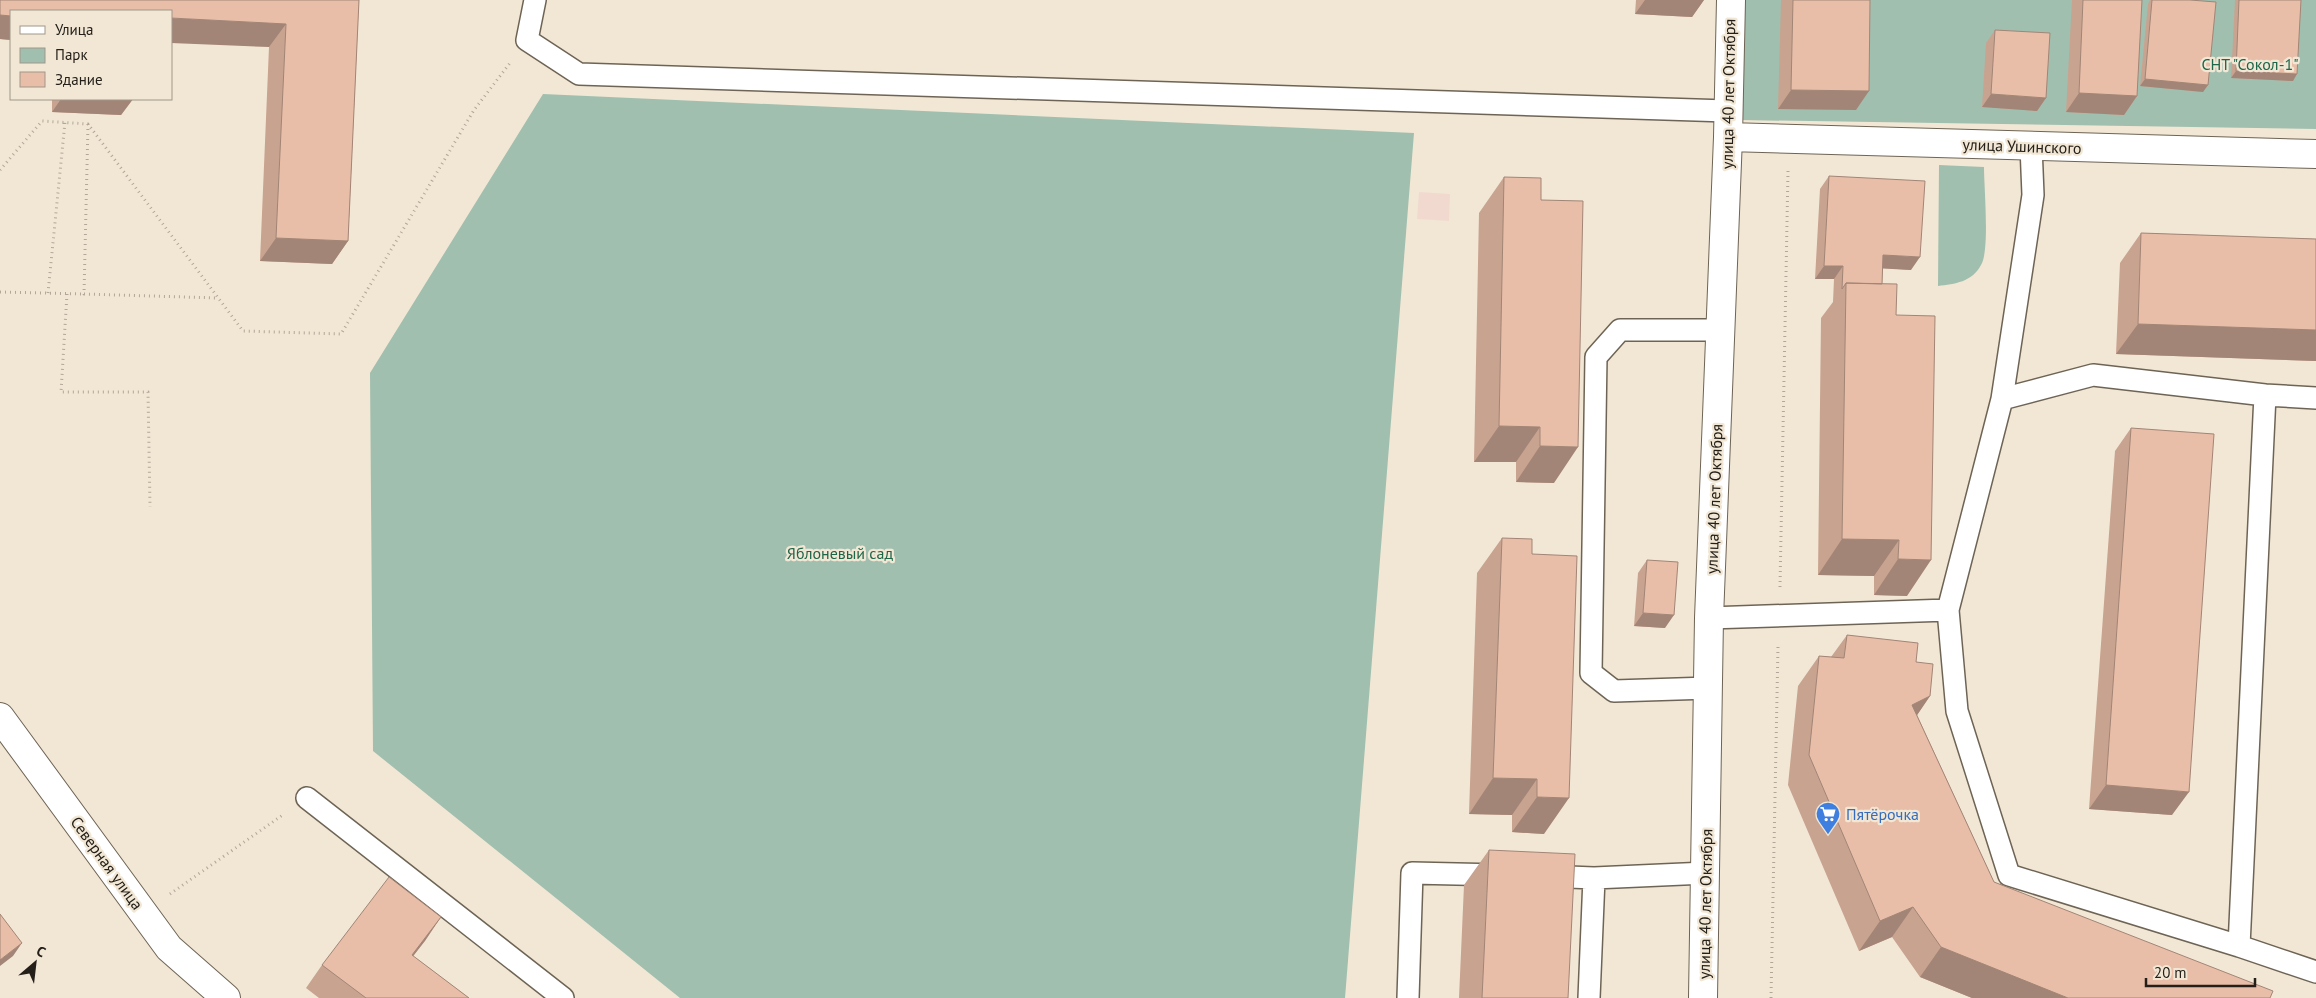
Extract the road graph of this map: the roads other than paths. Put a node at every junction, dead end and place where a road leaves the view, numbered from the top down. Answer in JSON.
{"nodes":[{"id":1,"x":535,"y":0,"type":"edge"},
{"id":2,"x":1731,"y":0,"type":"edge"},
{"id":3,"x":1728,"y":124,"type":"junction"},
{"id":4,"x":2030,"y":146,"type":"junction"},
{"id":5,"x":2316,"y":154,"type":"edge"},
{"id":6,"x":1720,"y":330,"type":"junction"},
{"id":7,"x":2265,"y":395,"type":"junction"},
{"id":8,"x":2316,"y":398,"type":"edge"},
{"id":9,"x":2002,"y":399,"type":"junction"},
{"id":10,"x":1948,"y":610,"type":"junction"},
{"id":11,"x":1709,"y":618,"type":"junction"},
{"id":12,"x":1709,"y":688,"type":"junction"},
{"id":13,"x":0,"y":717,"type":"edge"},
{"id":14,"x":306,"y":798,"type":"road end"},
{"id":15,"x":1706,"y":873,"type":"junction"},
{"id":16,"x":1594,"y":878,"type":"junction"},
{"id":17,"x":2239,"y":946,"type":"junction"},
{"id":18,"x":2316,"y":972,"type":"edge"},
{"id":19,"x":226,"y":998,"type":"edge"},
{"id":20,"x":563,"y":998,"type":"edge"},
{"id":21,"x":1408,"y":998,"type":"edge"},
{"id":22,"x":1589,"y":998,"type":"edge"},
{"id":23,"x":1703,"y":998,"type":"edge"}],
"edges":[{"from":1,"to":3,"type":"lane"},
{"from":2,"to":3,"type":"street","name":"улица 40 лет Октября"},
{"from":3,"to":4,"type":"street","name":"улица Ушинского"},
{"from":3,"to":6,"type":"street","name":"улица 40 лет Октября"},
{"from":4,"to":5,"type":"street","name":"улица Ушинского"},
{"from":4,"to":9,"type":"lane"},
{"from":6,"to":11,"type":"street","name":"улица 40 лет Октября"},
{"from":6,"to":12,"type":"lane"},
{"from":7,"to":8,"type":"lane"},
{"from":7,"to":9,"type":"lane"},
{"from":7,"to":17,"type":"lane"},
{"from":9,"to":10,"type":"lane"},
{"from":10,"to":11,"type":"lane"},
{"from":10,"to":17,"type":"lane"},
{"from":11,"to":12,"type":"street","name":"улица 40 лет Октября"},
{"from":12,"to":15,"type":"street","name":"улица 40 лет Октября"},
{"from":13,"to":19,"type":"street","name":"Северная улица"},
{"from":14,"to":20,"type":"lane"},
{"from":15,"to":16,"type":"lane"},
{"from":15,"to":23,"type":"street","name":"улица 40 лет Октября"},
{"from":16,"to":21,"type":"lane"},
{"from":16,"to":22,"type":"lane"},
{"from":17,"to":18,"type":"lane"}]}
